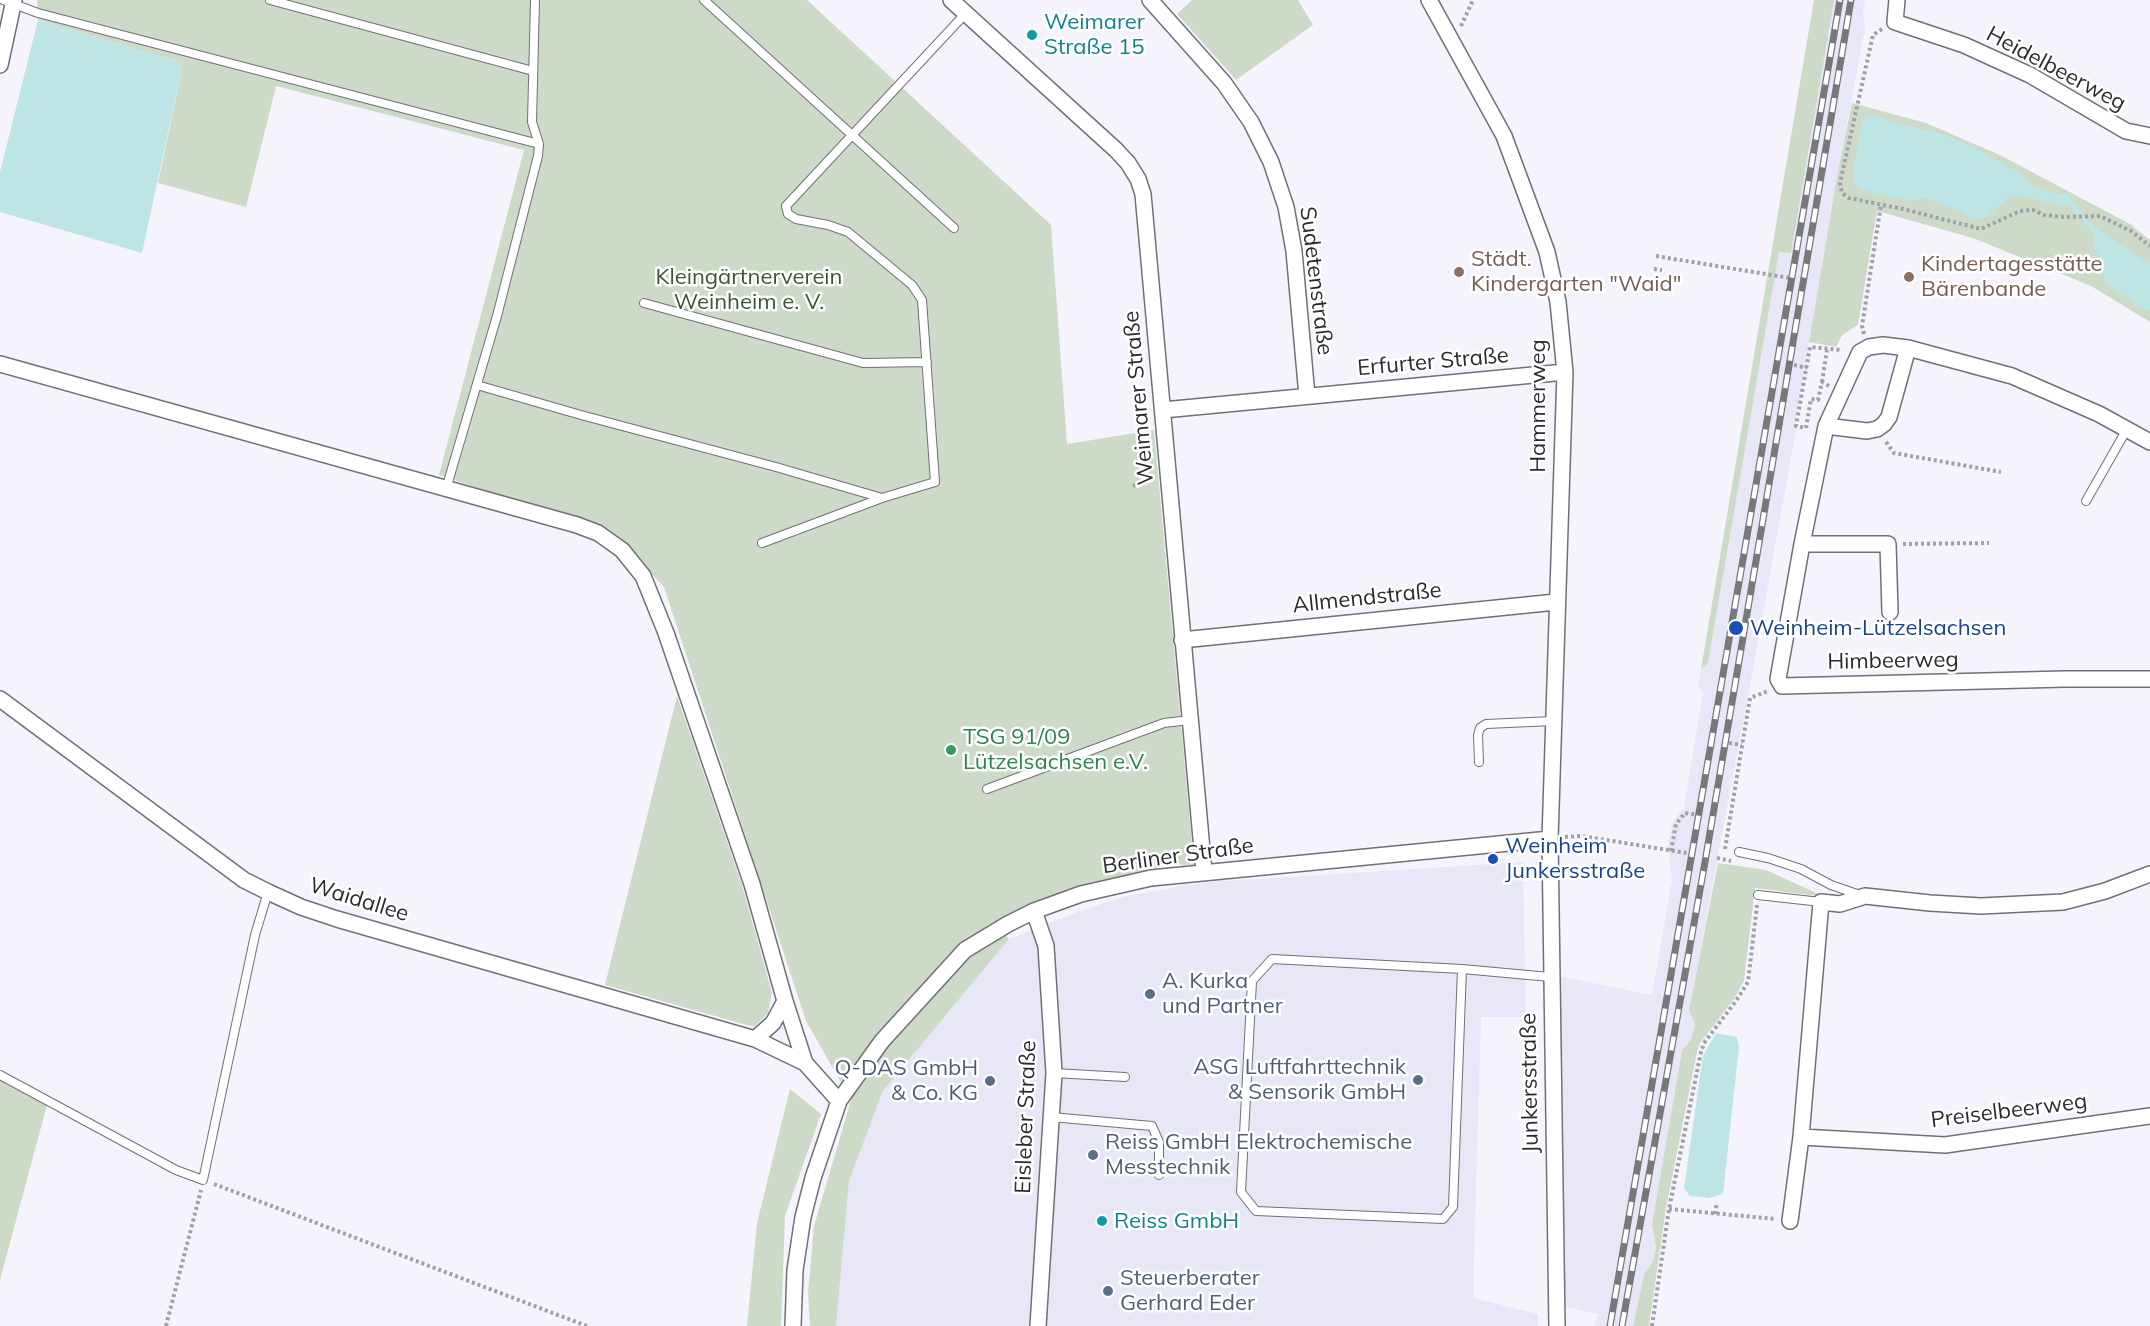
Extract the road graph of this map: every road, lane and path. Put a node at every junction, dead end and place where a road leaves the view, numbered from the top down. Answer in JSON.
{"nodes":[{"id":1,"x":270,"y":0,"type":"edge"},
{"id":2,"x":535,"y":0,"type":"edge"},
{"id":3,"x":705,"y":0,"type":"edge"},
{"id":4,"x":951,"y":0,"type":"edge"},
{"id":5,"x":1150,"y":0,"type":"edge"},
{"id":6,"x":1428,"y":0,"type":"edge"},
{"id":7,"x":1473,"y":0,"type":"edge"},
{"id":8,"x":1897,"y":0,"type":"edge"},
{"id":9,"x":10,"y":1,"type":"edge"},
{"id":10,"x":966,"y":13,"type":"junction"},
{"id":11,"x":1895,"y":22,"type":"junction"},
{"id":12,"x":1450,"y":41,"type":"junction"},
{"id":13,"x":0,"y":66,"type":"edge"},
{"id":14,"x":533,"y":71,"type":"junction"},
{"id":15,"x":852,"y":136,"type":"junction"},
{"id":16,"x":2150,"y":136,"type":"edge"},
{"id":17,"x":539,"y":144,"type":"junction"},
{"id":18,"x":1881,"y":205,"type":"junction"},
{"id":19,"x":954,"y":228,"type":"dead end"},
{"id":20,"x":2150,"y":246,"type":"edge"},
{"id":21,"x":1656,"y":256,"type":"dead end"},
{"id":22,"x":1654,"y":269,"type":"dead end"},
{"id":23,"x":1662,"y":270,"type":"dead end"},
{"id":24,"x":1790,"y":278,"type":"dead end"},
{"id":25,"x":644,"y":303,"type":"dead end"},
{"id":26,"x":1864,"y":332,"type":"junction"},
{"id":27,"x":1858,"y":334,"type":"dead end"},
{"id":28,"x":1843,"y":345,"type":"dead end"},
{"id":29,"x":1869,"y":347,"type":"junction"},
{"id":30,"x":1908,"y":348,"type":"junction"},
{"id":31,"x":1827,"y":350,"type":"junction"},
{"id":32,"x":927,"y":362,"type":"junction"},
{"id":33,"x":0,"y":364,"type":"edge"},
{"id":34,"x":1794,"y":365,"type":"dead end"},
{"id":35,"x":1806,"y":368,"type":"junction"},
{"id":36,"x":1564,"y":372,"type":"junction"},
{"id":37,"x":1822,"y":382,"type":"junction"},
{"id":38,"x":477,"y":385,"type":"junction"},
{"id":39,"x":1830,"y":387,"type":"dead end"},
{"id":40,"x":1307,"y":396,"type":"junction"},
{"id":41,"x":1163,"y":410,"type":"junction"},
{"id":42,"x":1826,"y":426,"type":"junction"},
{"id":43,"x":1877,"y":429,"type":"junction"},
{"id":44,"x":2127,"y":429,"type":"junction"},
{"id":45,"x":2150,"y":442,"type":"edge"},
{"id":46,"x":2001,"y":472,"type":"dead end"},
{"id":47,"x":446,"y":489,"type":"junction"},
{"id":48,"x":882,"y":498,"type":"junction"},
{"id":49,"x":2086,"y":501,"type":"dead end"},
{"id":50,"x":762,"y":543,"type":"dead end"},
{"id":51,"x":1989,"y":543,"type":"dead end"},
{"id":52,"x":1802,"y":544,"type":"junction"},
{"id":53,"x":1888,"y":544,"type":"junction"},
{"id":54,"x":1556,"y":602,"type":"junction"},
{"id":55,"x":1890,"y":612,"type":"dead end"},
{"id":56,"x":1182,"y":640,"type":"junction"},
{"id":57,"x":2150,"y":679,"type":"edge"},
{"id":58,"x":1769,"y":690,"type":"dead end"},
{"id":59,"x":0,"y":699,"type":"edge"},
{"id":60,"x":1190,"y":720,"type":"junction"},
{"id":61,"x":1553,"y":720,"type":"junction"},
{"id":62,"x":1729,"y":743,"type":"dead end"},
{"id":63,"x":1742,"y":745,"type":"junction"},
{"id":64,"x":1479,"y":762,"type":"dead end"},
{"id":65,"x":987,"y":789,"type":"dead end"},
{"id":66,"x":1697,"y":815,"type":"dead end"},
{"id":67,"x":1581,"y":836,"type":"dead end"},
{"id":68,"x":1550,"y":839,"type":"junction"},
{"id":69,"x":1725,"y":850,"type":"dead end"},
{"id":70,"x":1671,"y":851,"type":"junction"},
{"id":71,"x":1739,"y":852,"type":"dead end"},
{"id":72,"x":1687,"y":853,"type":"dead end"},
{"id":73,"x":1204,"y":872,"type":"junction"},
{"id":74,"x":2150,"y":874,"type":"edge"},
{"id":75,"x":268,"y":892,"type":"junction"},
{"id":76,"x":1758,"y":895,"type":"joint"},
{"id":77,"x":1865,"y":896,"type":"junction"},
{"id":78,"x":1821,"y":902,"type":"junction"},
{"id":79,"x":1034,"y":911,"type":"junction"},
{"id":80,"x":1462,"y":969,"type":"junction"},
{"id":81,"x":1550,"y":977,"type":"junction"},
{"id":82,"x":785,"y":1001,"type":"junction"},
{"id":83,"x":755,"y":1039,"type":"junction"},
{"id":84,"x":805,"y":1063,"type":"junction"},
{"id":85,"x":1054,"y":1073,"type":"junction"},
{"id":86,"x":0,"y":1075,"type":"edge"},
{"id":87,"x":1125,"y":1077,"type":"dead end"},
{"id":88,"x":839,"y":1101,"type":"junction"},
{"id":89,"x":2150,"y":1116,"type":"edge"},
{"id":90,"x":1051,"y":1117,"type":"junction"},
{"id":91,"x":1801,"y":1137,"type":"junction"},
{"id":92,"x":1159,"y":1175,"type":"dead end"},
{"id":93,"x":203,"y":1179,"type":"junction"},
{"id":94,"x":1717,"y":1202,"type":"dead end"},
{"id":95,"x":1669,"y":1209,"type":"junction"},
{"id":96,"x":1715,"y":1214,"type":"junction"},
{"id":97,"x":1790,"y":1221,"type":"joint"},
{"id":98,"x":166,"y":1326,"type":"edge"},
{"id":99,"x":587,"y":1326,"type":"edge"},
{"id":100,"x":793,"y":1326,"type":"edge"},
{"id":101,"x":1038,"y":1326,"type":"edge"},
{"id":102,"x":1557,"y":1326,"type":"edge"},
{"id":103,"x":1652,"y":1326,"type":"edge"}],
"edges":[{"from":1,"to":14,"type":"lane"},
{"from":2,"to":14,"type":"lane"},
{"from":3,"to":15,"type":"lane"},
{"from":4,"to":10,"type":"street","name":"Weimarer Straße"},
{"from":5,"to":40,"type":"street","name":"Sudetenstraße"},
{"from":6,"to":12,"type":"street","name":"Hammerweg"},
{"from":7,"to":12,"type":"path"},
{"from":8,"to":11,"type":"street"},
{"from":9,"to":13,"type":"street"},
{"from":9,"to":17,"type":"lane"},
{"from":10,"to":15,"type":"lane"},
{"from":10,"to":41,"type":"street","name":"Weimarer Straße"},
{"from":11,"to":16,"type":"street","name":"Heidelbeerweg"},
{"from":11,"to":18,"type":"path"},
{"from":12,"to":36,"type":"street","name":"Hammerweg"},
{"from":14,"to":17,"type":"lane"},
{"from":15,"to":19,"type":"lane"},
{"from":15,"to":32,"type":"lane"},
{"from":17,"to":38,"type":"lane"},
{"from":18,"to":20,"type":"path"},
{"from":18,"to":26,"type":"path"},
{"from":21,"to":24,"type":"path"},
{"from":22,"to":23,"type":"path"},
{"from":25,"to":32,"type":"lane"},
{"from":26,"to":27,"type":"path"},
{"from":26,"to":29,"type":"path"},
{"from":28,"to":31,"type":"path"},
{"from":29,"to":30,"type":"street"},
{"from":29,"to":42,"type":"street","name":"Himbeerweg"},
{"from":30,"to":43,"type":"street"},
{"from":30,"to":44,"type":"street"},
{"from":31,"to":35,"type":"path"},
{"from":31,"to":37,"type":"path"},
{"from":32,"to":48,"type":"lane"},
{"from":33,"to":47,"type":"street"},
{"from":34,"to":35,"type":"path"},
{"from":35,"to":37,"type":"path"},
{"from":36,"to":40,"type":"street","name":"Erfurter Straße"},
{"from":36,"to":54,"type":"street","name":"Hammerweg"},
{"from":37,"to":39,"type":"path"},
{"from":38,"to":47,"type":"lane"},
{"from":38,"to":48,"type":"lane"},
{"from":40,"to":41,"type":"street","name":"Erfurter Straße"},
{"from":41,"to":56,"type":"street","name":"Weimarer Straße"},
{"from":42,"to":43,"type":"street"},
{"from":42,"to":52,"type":"street","name":"Himbeerweg"},
{"from":43,"to":46,"type":"path"},
{"from":44,"to":45,"type":"street"},
{"from":44,"to":49,"type":"lane"},
{"from":47,"to":82,"type":"street"},
{"from":48,"to":50,"type":"lane"},
{"from":51,"to":53,"type":"path"},
{"from":52,"to":53,"type":"street"},
{"from":52,"to":57,"type":"street","name":"Himbeerweg"},
{"from":53,"to":55,"type":"street"},
{"from":54,"to":56,"type":"street","name":"Allmendstraße"},
{"from":54,"to":61,"type":"street","name":"Hammerweg"},
{"from":56,"to":60,"type":"street","name":"Weimarer Straße"},
{"from":58,"to":63,"type":"path"},
{"from":59,"to":75,"type":"street","name":"Waidallee"},
{"from":60,"to":65,"type":"lane"},
{"from":60,"to":73,"type":"street","name":"Weimarer Straße"},
{"from":61,"to":64,"type":"lane"},
{"from":61,"to":68,"type":"street","name":"Hammerweg"},
{"from":62,"to":63,"type":"path"},
{"from":63,"to":69,"type":"path"},
{"from":66,"to":70,"type":"path"},
{"from":67,"to":70,"type":"path"},
{"from":68,"to":73,"type":"street","name":"Berliner Straße"},
{"from":68,"to":81,"type":"street","name":"Junkersstraße"},
{"from":70,"to":72,"type":"path"},
{"from":71,"to":77,"type":"lane"},
{"from":73,"to":79,"type":"street","name":"Berliner Straße"},
{"from":74,"to":77,"type":"street"},
{"from":75,"to":83,"type":"street","name":"Waidallee"},
{"from":75,"to":93,"type":"lane"},
{"from":76,"to":78,"type":"lane"},
{"from":76,"to":95,"type":"path"},
{"from":77,"to":78,"type":"street"},
{"from":78,"to":91,"type":"street"},
{"from":79,"to":85,"type":"street","name":"Eisleber Straße"},
{"from":79,"to":88,"type":"street","name":"Berliner Straße"},
{"from":80,"to":80,"type":"lane"},
{"from":80,"to":81,"type":"lane"},
{"from":81,"to":102,"type":"street","name":"Junkersstraße"},
{"from":82,"to":83,"type":"street"},
{"from":82,"to":84,"type":"street"},
{"from":83,"to":84,"type":"street","name":"Waidallee"},
{"from":84,"to":88,"type":"street","name":"Waidallee"},
{"from":85,"to":87,"type":"lane"},
{"from":85,"to":90,"type":"street","name":"Eisleber Straße"},
{"from":86,"to":93,"type":"lane"},
{"from":88,"to":100,"type":"street","name":"Berliner Straße"},
{"from":89,"to":91,"type":"street","name":"Preiselbeerweg"},
{"from":90,"to":92,"type":"lane"},
{"from":90,"to":101,"type":"street","name":"Eisleber Straße"},
{"from":91,"to":97,"type":"street"},
{"from":93,"to":98,"type":"path"},
{"from":93,"to":99,"type":"path"},
{"from":94,"to":96,"type":"path"},
{"from":95,"to":96,"type":"path"},
{"from":95,"to":103,"type":"path"},
{"from":96,"to":97,"type":"path"}]}
